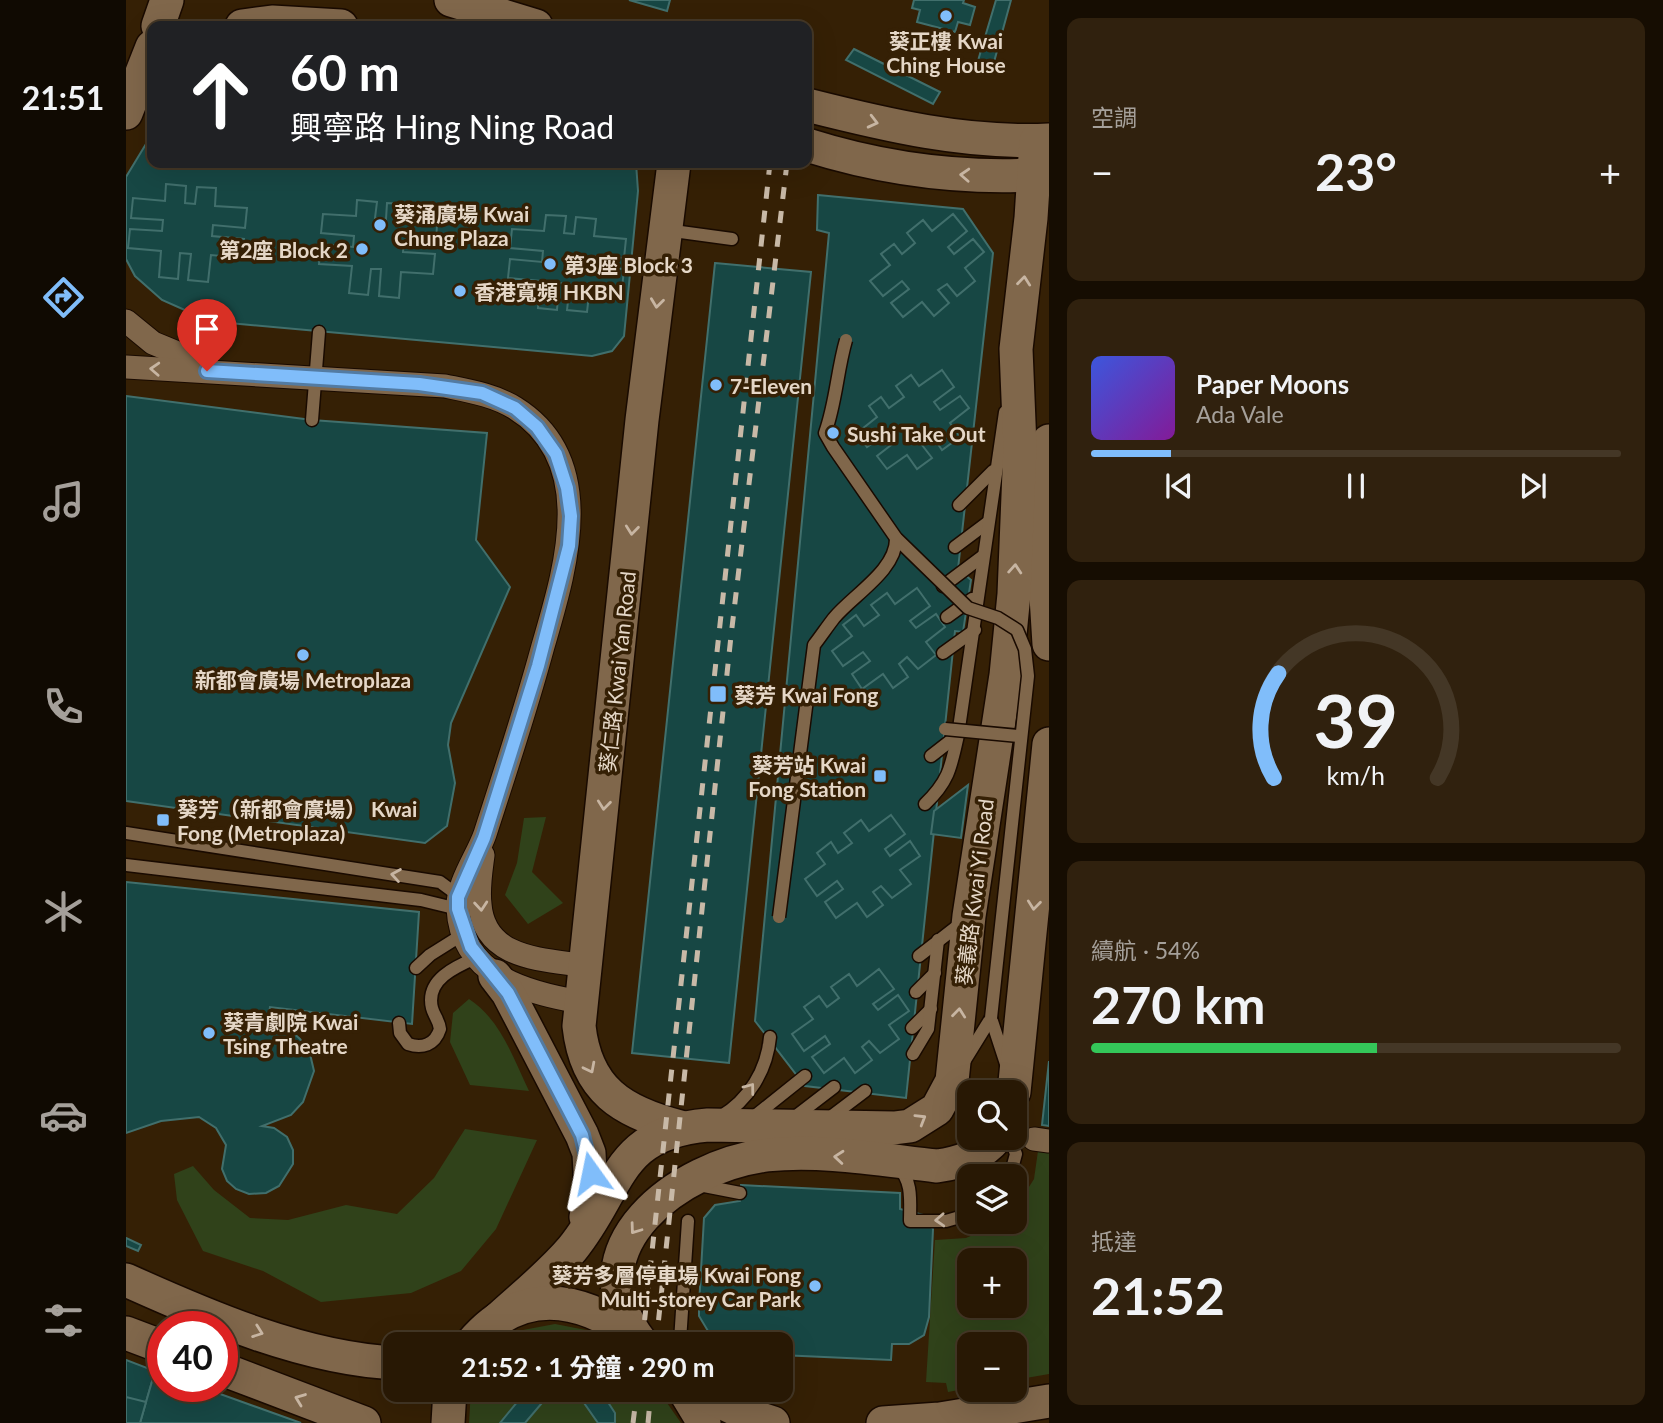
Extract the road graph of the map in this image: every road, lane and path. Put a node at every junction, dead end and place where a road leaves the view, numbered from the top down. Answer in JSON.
{"nodes":[{"id":1,"x":166,"y":0,"type":"edge"},
{"id":2,"x":278,"y":0,"type":"edge"},
{"id":3,"x":451,"y":0,"type":"edge"},
{"id":4,"x":160,"y":21,"type":"edge"},
{"id":5,"x":336,"y":21,"type":"edge"},
{"id":6,"x":520,"y":21,"type":"edge"},
{"id":7,"x":147,"y":63,"type":"edge"},
{"id":8,"x":138,"y":91,"type":"edge"},
{"id":9,"x":812,"y":106,"type":"edge"},
{"id":10,"x":1042,"y":140,"type":"edge"},
{"id":11,"x":812,"y":146,"type":"edge"},
{"id":12,"x":673,"y":168,"type":"edge"},
{"id":13,"x":1041,"y":174,"type":"edge"},
{"id":14,"x":666,"y":230,"type":"junction"},
{"id":15,"x":732,"y":239,"type":"dead end"},
{"id":16,"x":126,"y":321,"type":"edge"},
{"id":17,"x":319,"y":332,"type":"dead end"},
{"id":18,"x":846,"y":340,"type":"dead end"},
{"id":19,"x":1016,"y":349,"type":"junction"},
{"id":20,"x":126,"y":367,"type":"edge"},
{"id":21,"x":233,"y":373,"type":"junction"},
{"id":22,"x":317,"y":376,"type":"junction"},
{"id":23,"x":312,"y":419,"type":"dead end"},
{"id":24,"x":1049,"y":440,"type":"edge"},
{"id":25,"x":996,"y":467,"type":"junction"},
{"id":26,"x":958,"y":505,"type":"dead end"},
{"id":27,"x":987,"y":523,"type":"junction"},
{"id":28,"x":1047,"y":530,"type":"edge"},
{"id":29,"x":896,"y":538,"type":"junction"},
{"id":30,"x":955,"y":547,"type":"dead end"},
{"id":31,"x":983,"y":556,"type":"junction"},
{"id":32,"x":943,"y":586,"type":"dead end"},
{"id":33,"x":979,"y":594,"type":"junction"},
{"id":34,"x":947,"y":617,"type":"dead end"},
{"id":35,"x":975,"y":630,"type":"junction"},
{"id":36,"x":1049,"y":644,"type":"edge"},
{"id":37,"x":943,"y":653,"type":"dead end"},
{"id":38,"x":945,"y":729,"type":"dead end"},
{"id":39,"x":958,"y":735,"type":"junction"},
{"id":40,"x":1041,"y":752,"type":"edge"},
{"id":41,"x":930,"y":757,"type":"dead end"},
{"id":42,"x":992,"y":758,"type":"junction"},
{"id":43,"x":925,"y":804,"type":"dead end"},
{"id":44,"x":126,"y":833,"type":"edge"},
{"id":45,"x":484,"y":838,"type":"junction"},
{"id":46,"x":1044,"y":857,"type":"edge"},
{"id":47,"x":126,"y":865,"type":"edge"},
{"id":48,"x":458,"y":903,"type":"junction"},
{"id":49,"x":970,"y":916,"type":"junction"},
{"id":50,"x":779,"y":917,"type":"dead end"},
{"id":51,"x":464,"y":933,"type":"junction"},
{"id":52,"x":938,"y":940,"type":"junction"},
{"id":53,"x":919,"y":956,"type":"dead end"},
{"id":54,"x":487,"y":966,"type":"junction"},
{"id":55,"x":586,"y":966,"type":"junction"},
{"id":56,"x":416,"y":968,"type":"dead end"},
{"id":57,"x":936,"y":972,"type":"junction"},
{"id":58,"x":916,"y":992,"type":"dead end"},
{"id":59,"x":581,"y":1002,"type":"junction"},
{"id":60,"x":931,"y":1008,"type":"junction"},
{"id":61,"x":991,"y":1018,"type":"junction"},
{"id":62,"x":399,"y":1023,"type":"dead end"},
{"id":63,"x":912,"y":1028,"type":"dead end"},
{"id":64,"x":770,"y":1037,"type":"dead end"},
{"id":65,"x":913,"y":1054,"type":"dead end"},
{"id":66,"x":802,"y":1075,"type":"dead end"},
{"id":67,"x":1011,"y":1080,"type":"edge"},
{"id":68,"x":1015,"y":1080,"type":"edge"},
{"id":69,"x":952,"y":1081,"type":"junction"},
{"id":70,"x":834,"y":1087,"type":"dead end"},
{"id":71,"x":865,"y":1091,"type":"dead end"},
{"id":72,"x":744,"y":1124,"type":"junction"},
{"id":73,"x":786,"y":1125,"type":"junction"},
{"id":74,"x":819,"y":1125,"type":"junction"},
{"id":75,"x":694,"y":1126,"type":"junction"},
{"id":76,"x":983,"y":1150,"type":"edge"},
{"id":77,"x":888,"y":1161,"type":"junction"},
{"id":78,"x":680,"y":1187,"type":"junction"},
{"id":79,"x":740,"y":1193,"type":"dead end"},
{"id":80,"x":957,"y":1217,"type":"edge"},
{"id":81,"x":688,"y":1221,"type":"dead end"},
{"id":82,"x":572,"y":1248,"type":"junction"},
{"id":83,"x":126,"y":1280,"type":"edge"},
{"id":84,"x":479,"y":1332,"type":"edge"},
{"id":85,"x":482,"y":1332,"type":"edge"},
{"id":86,"x":627,"y":1332,"type":"edge"},
{"id":87,"x":634,"y":1332,"type":"edge"},
{"id":88,"x":681,"y":1332,"type":"edge"},
{"id":89,"x":126,"y":1333,"type":"edge"},
{"id":90,"x":147,"y":1341,"type":"edge"},
{"id":91,"x":383,"y":1362,"type":"edge"},
{"id":92,"x":238,"y":1375,"type":"edge"},
{"id":93,"x":1049,"y":1401,"type":"edge"},
{"id":94,"x":449,"y":1402,"type":"edge"},
{"id":95,"x":691,"y":1402,"type":"edge"},
{"id":96,"x":721,"y":1402,"type":"edge"},
{"id":97,"x":934,"y":1421,"type":"edge"},
{"id":98,"x":364,"y":1423,"type":"edge"},
{"id":99,"x":448,"y":1423,"type":"edge"},
{"id":100,"x":704,"y":1423,"type":"edge"},
{"id":101,"x":773,"y":1423,"type":"edge"},
{"id":102,"x":883,"y":1423,"type":"edge"}],
"edges":[{"from":1,"to":4,"type":"street"},
{"from":2,"to":5,"type":"street"},
{"from":3,"to":6,"type":"street"},
{"from":7,"to":8,"type":"street"},
{"from":9,"to":10,"type":"street","one_way":true},
{"from":10,"to":13,"type":"street","name":"葵義路 Kwai Yi Road"},
{"from":13,"to":11,"type":"street","one_way":true},
{"from":12,"to":14,"type":"street","name":"葵仁路 Kwai Yan Road"},
{"from":19,"to":13,"type":"street","name":"葵義路 Kwai Yi Road","one_way":true},
{"from":14,"to":15,"type":"lane"},
{"from":14,"to":55,"type":"street","name":"葵仁路 Kwai Yan Road","one_way":true},
{"from":16,"to":21,"type":"street"},
{"from":17,"to":22,"type":"lane"},
{"from":18,"to":29,"type":"lane","bridge":true},
{"from":19,"to":25,"type":"lane"},
{"from":42,"to":19,"type":"street","name":"葵義路 Kwai Yi Road","one_way":true},
{"from":21,"to":20,"type":"street","one_way":true},
{"from":21,"to":22,"type":"street"},
{"from":22,"to":23,"type":"lane"},
{"from":22,"to":45,"type":"street"},
{"from":24,"to":28,"type":"street"},
{"from":25,"to":26,"type":"lane"},
{"from":25,"to":27,"type":"lane"},
{"from":27,"to":30,"type":"lane"},
{"from":27,"to":31,"type":"lane"},
{"from":28,"to":36,"type":"street"},
{"from":29,"to":40,"type":"lane","bridge":true},
{"from":29,"to":50,"type":"lane","bridge":true},
{"from":31,"to":32,"type":"lane"},
{"from":31,"to":33,"type":"lane"},
{"from":33,"to":34,"type":"lane"},
{"from":33,"to":35,"type":"lane"},
{"from":35,"to":37,"type":"lane"},
{"from":35,"to":39,"type":"lane"},
{"from":38,"to":40,"type":"lane","bridge":true},
{"from":39,"to":41,"type":"lane"},
{"from":39,"to":43,"type":"lane"},
{"from":40,"to":42,"type":"street"},
{"from":40,"to":46,"type":"street"},
{"from":40,"to":61,"type":"lane","bridge":true},
{"from":42,"to":49,"type":"street","name":"葵義路 Kwai Yi Road"},
{"from":48,"to":44,"type":"lane","one_way":true},
{"from":45,"to":48,"type":"street"},
{"from":45,"to":55,"type":"street","one_way":true},
{"from":46,"to":68,"type":"street","one_way":true},
{"from":47,"to":48,"type":"lane"},
{"from":48,"to":51,"type":"street"},
{"from":49,"to":52,"type":"lane"},
{"from":69,"to":49,"type":"street","name":"葵義路 Kwai Yi Road","one_way":true},
{"from":51,"to":54,"type":"street"},
{"from":51,"to":56,"type":"lane"},
{"from":52,"to":53,"type":"lane"},
{"from":52,"to":57,"type":"lane"},
{"from":54,"to":59,"type":"street"},
{"from":54,"to":62,"type":"lane"},
{"from":54,"to":82,"type":"street"},
{"from":55,"to":59,"type":"street","name":"葵仁路 Kwai Yan Road"},
{"from":57,"to":58,"type":"lane"},
{"from":57,"to":60,"type":"lane"},
{"from":59,"to":75,"type":"street","name":"葵仁路 Kwai Yan Road","one_way":true},
{"from":60,"to":63,"type":"lane"},
{"from":60,"to":65,"type":"lane"},
{"from":61,"to":67,"type":"lane"},
{"from":61,"to":69,"type":"lane"},
{"from":75,"to":64,"type":"lane","one_way":true},
{"from":66,"to":72,"type":"lane"},
{"from":74,"to":69,"type":"street","name":"葵義路 Kwai Yi Road","one_way":true},
{"from":70,"to":73,"type":"lane"},
{"from":71,"to":74,"type":"lane"},
{"from":72,"to":73,"type":"street","name":"葵義路 Kwai Yi Road"},
{"from":72,"to":75,"type":"street","name":"葵義路 Kwai Yi Road"},
{"from":73,"to":74,"type":"street","name":"葵義路 Kwai Yi Road"},
{"from":75,"to":82,"type":"street","name":"葵義路 Kwai Yi Road"},
{"from":76,"to":77,"type":"street"},
{"from":77,"to":78,"type":"street","one_way":true},
{"from":80,"to":77,"type":"lane","one_way":true},
{"from":78,"to":79,"type":"lane"},
{"from":78,"to":87,"type":"street","one_way":true},
{"from":81,"to":88,"type":"lane"},
{"from":82,"to":84,"type":"street","name":"葵義路 Kwai Yi Road"},
{"from":83,"to":91,"type":"street","one_way":true},
{"from":85,"to":86,"type":"street"},
{"from":89,"to":90,"type":"street"},
{"from":98,"to":92,"type":"street","one_way":true},
{"from":93,"to":97,"type":"street"},
{"from":94,"to":99,"type":"street"},
{"from":95,"to":100,"type":"street"},
{"from":96,"to":101,"type":"street"},
{"from":97,"to":102,"type":"street"}]}
